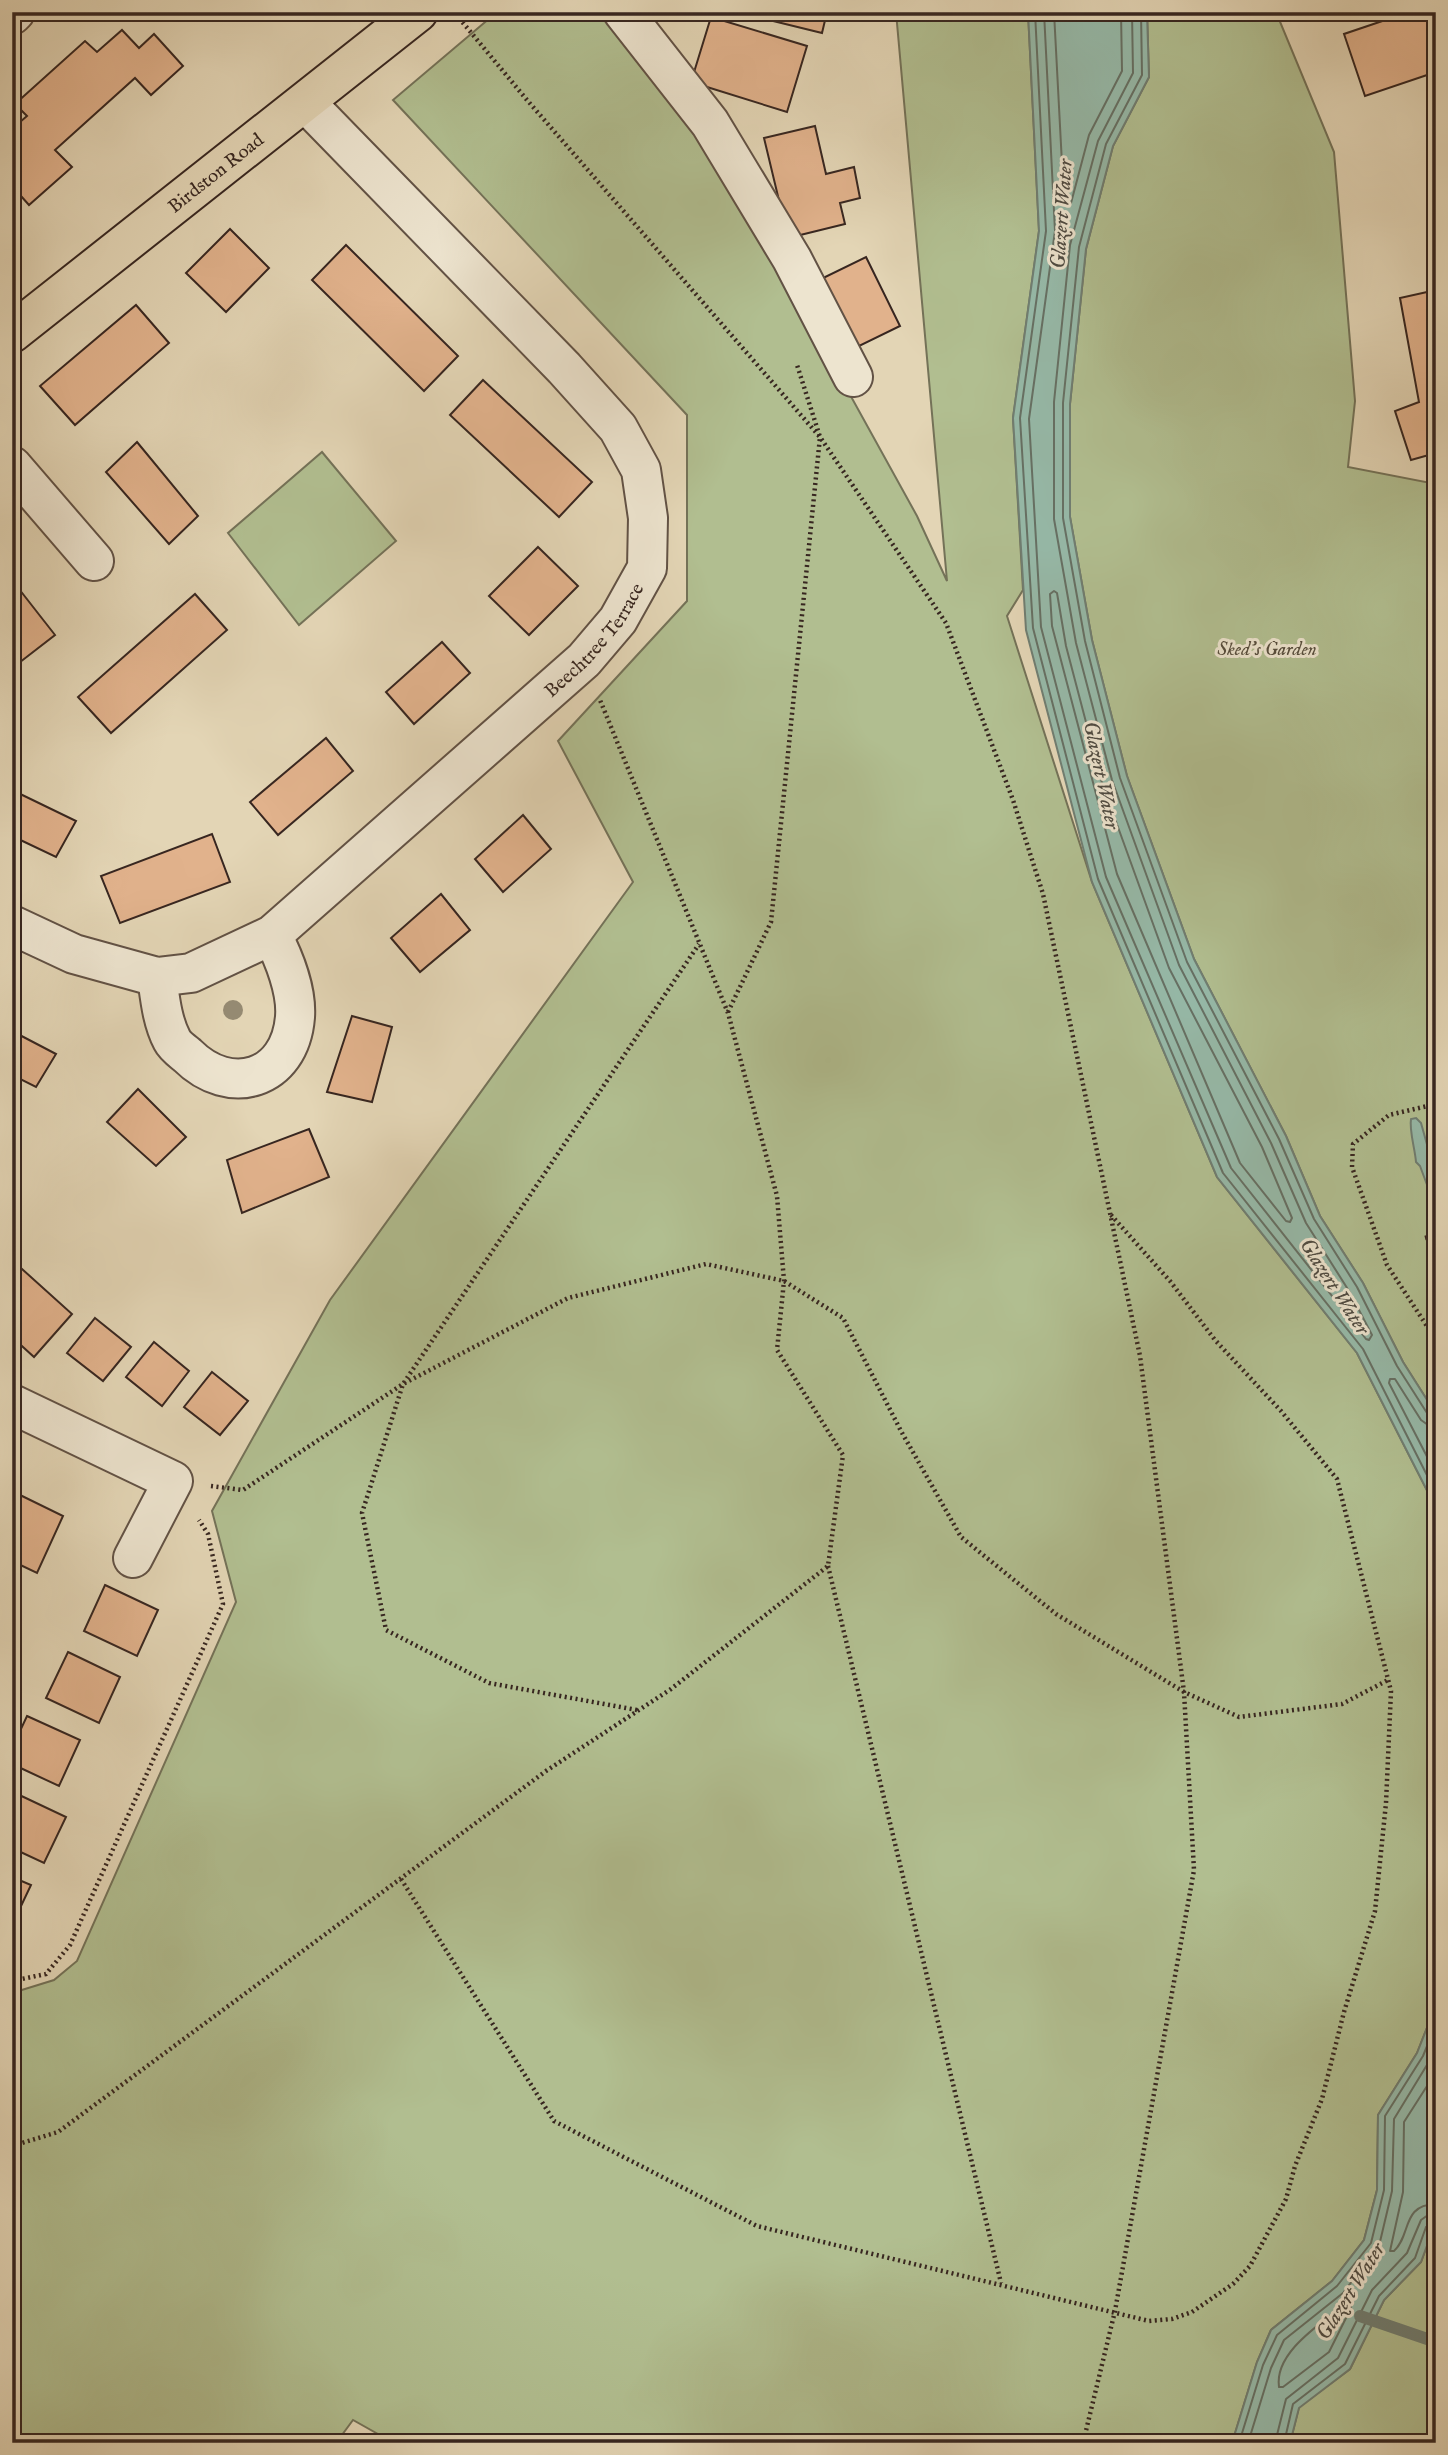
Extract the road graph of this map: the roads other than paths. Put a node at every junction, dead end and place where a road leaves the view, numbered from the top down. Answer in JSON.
{"nodes":[{"id":1,"x":418,"y":12,"type":"edge"},
{"id":2,"x":623,"y":12,"type":"edge"},
{"id":3,"x":306,"y":103,"type":"junction"},
{"id":4,"x":12,"y":333,"type":"edge"},
{"id":5,"x":853,"y":377,"type":"dead end"},
{"id":6,"x":12,"y":467,"type":"edge"},
{"id":7,"x":94,"y":561,"type":"dead end"},
{"id":8,"x":12,"y":925,"type":"edge"},
{"id":9,"x":272,"y":934,"type":"junction"},
{"id":10,"x":156,"y":977,"type":"junction"},
{"id":11,"x":12,"y":1404,"type":"edge"},
{"id":12,"x":133,"y":1558,"type":"dead end"}],
"edges":[{"from":1,"to":3,"type":"main road","name":"Birdston Road"},
{"from":2,"to":5,"type":"street"},
{"from":3,"to":4,"type":"main road","name":"Birdston Road"},
{"from":3,"to":9,"type":"street","name":"Beechtree Terrace"},
{"from":6,"to":7,"type":"street"},
{"from":8,"to":10,"type":"street","name":"Beechtree Terrace"},
{"from":9,"to":10,"type":"street","name":"Beechtree Terrace"},
{"from":9,"to":10,"type":"street"},
{"from":11,"to":12,"type":"street"}]}
